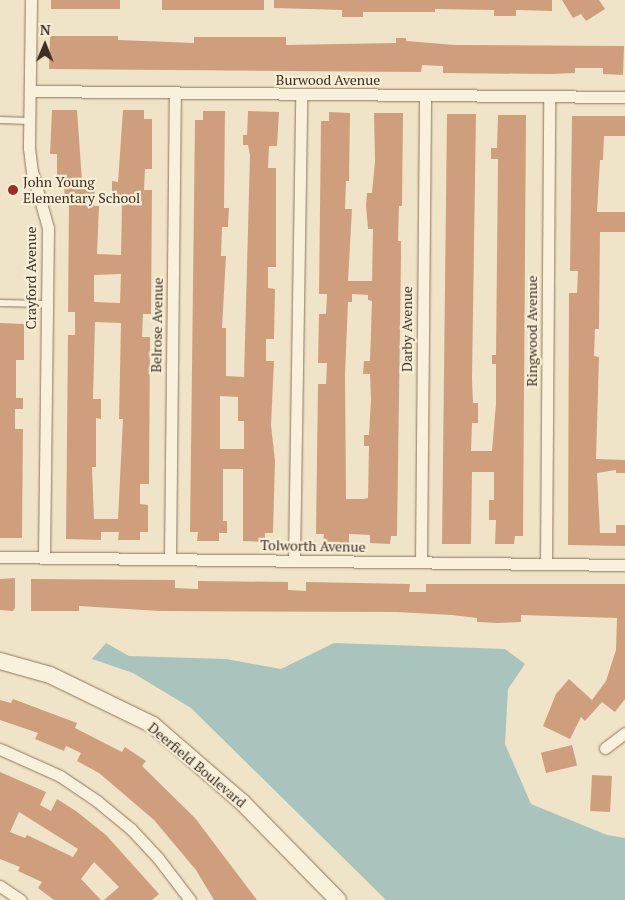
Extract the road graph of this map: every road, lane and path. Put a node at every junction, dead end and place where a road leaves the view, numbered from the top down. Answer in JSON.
{"nodes":[{"id":1,"x":31,"y":0,"type":"edge"},
{"id":2,"x":31,"y":91,"type":"junction"},
{"id":3,"x":175,"y":92,"type":"junction"},
{"id":4,"x":301,"y":95,"type":"junction"},
{"id":5,"x":424,"y":96,"type":"junction"},
{"id":6,"x":625,"y":97,"type":"edge"},
{"id":7,"x":549,"y":98,"type":"junction"},
{"id":8,"x":0,"y":120,"type":"edge"},
{"id":9,"x":30,"y":121,"type":"junction"},
{"id":10,"x":0,"y":303,"type":"edge"},
{"id":11,"x":47,"y":304,"type":"junction"},
{"id":12,"x":0,"y":557,"type":"edge"},
{"id":13,"x":44,"y":558,"type":"junction"},
{"id":14,"x":170,"y":558,"type":"junction"},
{"id":15,"x":294,"y":560,"type":"junction"},
{"id":16,"x":421,"y":562,"type":"junction"},
{"id":17,"x":546,"y":564,"type":"junction"},
{"id":18,"x":625,"y":564,"type":"edge"},
{"id":19,"x":0,"y":661,"type":"edge"},
{"id":20,"x":625,"y":732,"type":"edge"},
{"id":21,"x":0,"y":748,"type":"edge"},
{"id":22,"x":605,"y":748,"type":"dead end"},
{"id":23,"x":0,"y":886,"type":"edge"},
{"id":24,"x":21,"y":900,"type":"edge"},
{"id":25,"x":190,"y":900,"type":"edge"},
{"id":26,"x":338,"y":900,"type":"edge"}],
"edges":[{"from":1,"to":2,"type":"street","name":"Crayford Avenue"},
{"from":2,"to":3,"type":"street","name":"Burwood Avenue"},
{"from":2,"to":9,"type":"street","name":"Crayford Avenue"},
{"from":3,"to":4,"type":"street","name":"Burwood Avenue"},
{"from":3,"to":14,"type":"street","name":"Belrose Avenue"},
{"from":4,"to":5,"type":"street","name":"Burwood Avenue"},
{"from":4,"to":15,"type":"street"},
{"from":5,"to":7,"type":"street","name":"Burwood Avenue"},
{"from":5,"to":16,"type":"street","name":"Darby Avenue"},
{"from":6,"to":7,"type":"street","name":"Burwood Avenue"},
{"from":7,"to":17,"type":"street","name":"Ringwood Avenue"},
{"from":8,"to":9,"type":"lane"},
{"from":9,"to":11,"type":"street","name":"Crayford Avenue"},
{"from":10,"to":11,"type":"lane"},
{"from":11,"to":13,"type":"street","name":"Crayford Avenue"},
{"from":12,"to":13,"type":"street","name":"Tolworth Avenue"},
{"from":13,"to":14,"type":"street","name":"Tolworth Avenue"},
{"from":14,"to":15,"type":"street","name":"Tolworth Avenue"},
{"from":15,"to":16,"type":"street","name":"Tolworth Avenue"},
{"from":16,"to":17,"type":"street","name":"Tolworth Avenue"},
{"from":17,"to":18,"type":"street","name":"Tolworth Avenue"},
{"from":19,"to":26,"type":"street","name":"Deerfield Boulevard"},
{"from":20,"to":22,"type":"street"},
{"from":21,"to":25,"type":"street"},
{"from":23,"to":24,"type":"street"}]}
